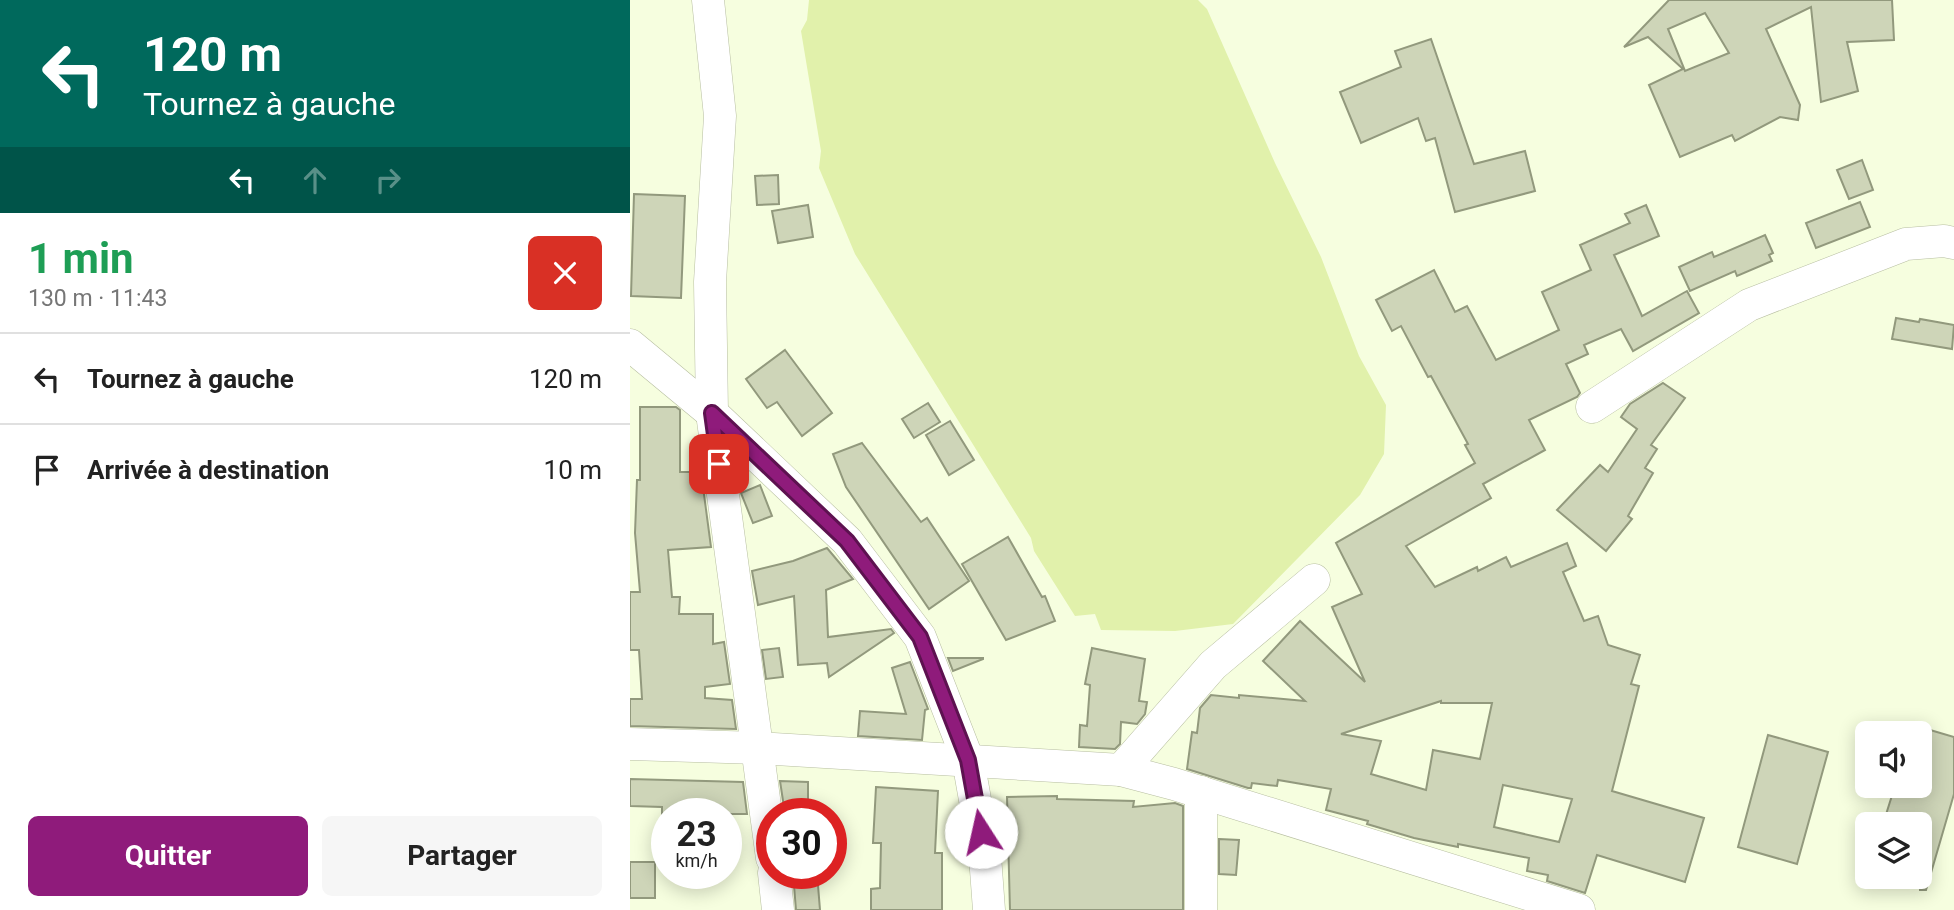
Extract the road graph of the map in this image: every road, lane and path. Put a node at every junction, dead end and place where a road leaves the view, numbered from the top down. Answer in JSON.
{"nodes":[{"id":1,"x":708,"y":0,"type":"edge"},
{"id":2,"x":1954,"y":243,"type":"edge"},
{"id":3,"x":630,"y":345,"type":"edge"},
{"id":4,"x":1592,"y":407,"type":"dead end"},
{"id":5,"x":712,"y":413,"type":"junction"},
{"id":6,"x":1314,"y":580,"type":"dead end"},
{"id":7,"x":630,"y":744,"type":"edge"},
{"id":8,"x":758,"y":748,"type":"junction"},
{"id":9,"x":968,"y":760,"type":"junction"},
{"id":10,"x":1121,"y":770,"type":"junction"},
{"id":11,"x":1201,"y":792,"type":"junction"},
{"id":12,"x":764,"y":798,"type":"edge"},
{"id":13,"x":776,"y":889,"type":"edge"},
{"id":14,"x":778,"y":910,"type":"edge"},
{"id":15,"x":989,"y":910,"type":"edge"},
{"id":16,"x":1201,"y":910,"type":"edge"},
{"id":17,"x":1579,"y":910,"type":"edge"}],
"edges":[{"from":1,"to":5,"type":"street"},
{"from":2,"to":4,"type":"street"},
{"from":3,"to":5,"type":"street"},
{"from":5,"to":8,"type":"street"},
{"from":5,"to":9,"type":"street"},
{"from":6,"to":10,"type":"street"},
{"from":7,"to":8,"type":"street"},
{"from":8,"to":9,"type":"street"},
{"from":8,"to":12,"type":"street"},
{"from":9,"to":10,"type":"street"},
{"from":9,"to":15,"type":"street"},
{"from":10,"to":11,"type":"street"},
{"from":11,"to":16,"type":"street"},
{"from":11,"to":17,"type":"street"},
{"from":13,"to":14,"type":"street"}]}
